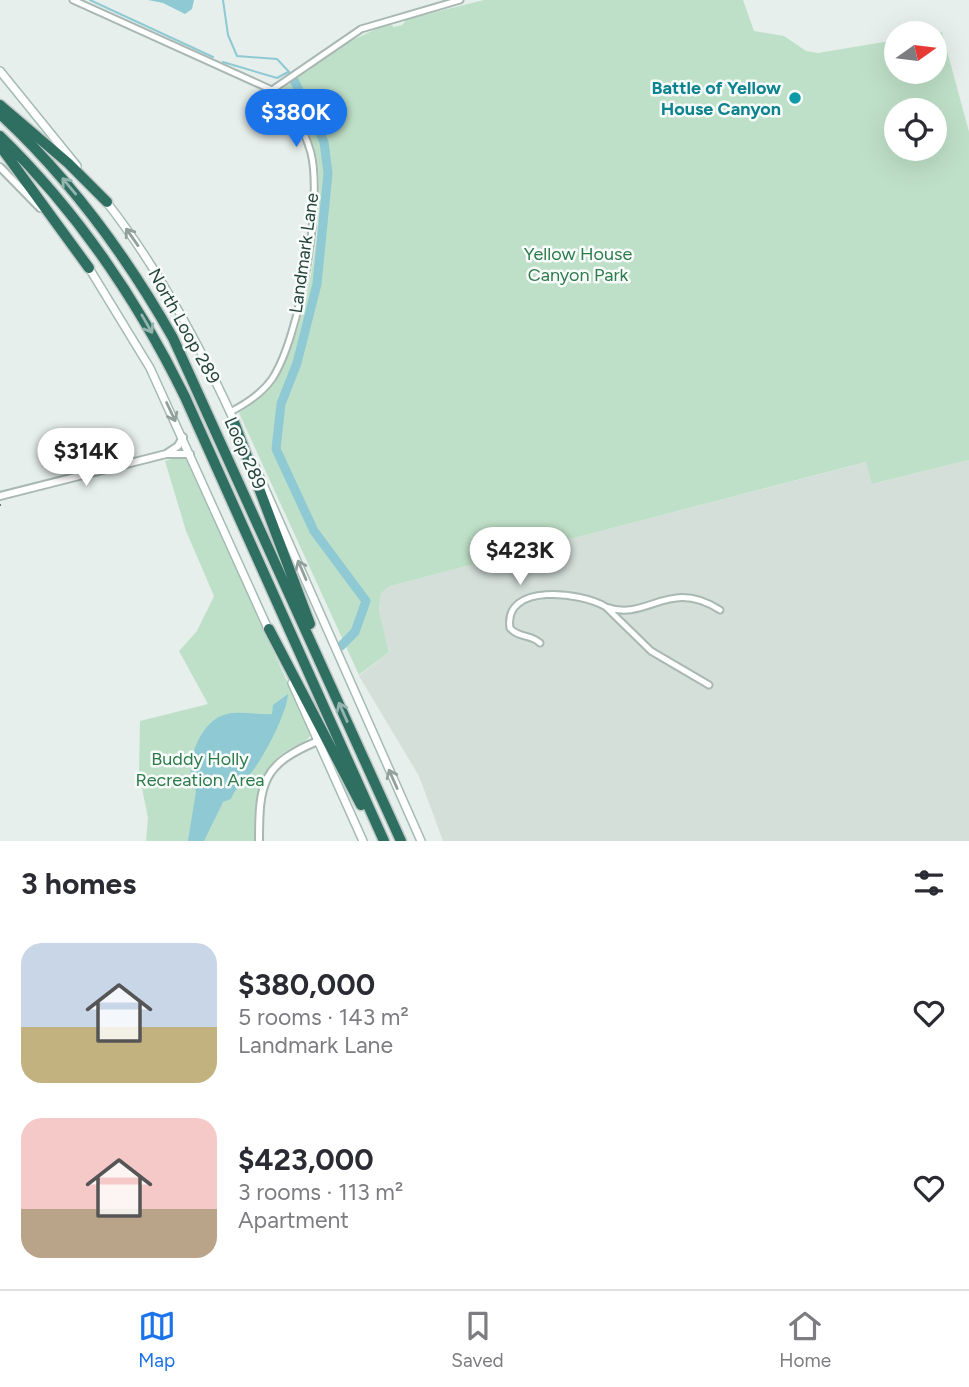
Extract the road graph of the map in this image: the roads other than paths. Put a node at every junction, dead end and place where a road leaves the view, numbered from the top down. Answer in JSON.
{"nodes":[{"id":1,"x":74,"y":0,"type":"edge"},
{"id":2,"x":460,"y":0,"type":"edge"},
{"id":3,"x":0,"y":71,"type":"edge"},
{"id":4,"x":272,"y":90,"type":"junction"},
{"id":5,"x":0,"y":106,"type":"edge"},
{"id":6,"x":0,"y":114,"type":"edge"},
{"id":7,"x":0,"y":136,"type":"edge"},
{"id":8,"x":0,"y":146,"type":"edge"},
{"id":9,"x":0,"y":167,"type":"edge"},
{"id":10,"x":107,"y":202,"type":"junction"},
{"id":11,"x":89,"y":268,"type":"junction"},
{"id":12,"x":232,"y":417,"type":"junction"},
{"id":13,"x":183,"y":437,"type":"junction"},
{"id":14,"x":166,"y":454,"type":"junction"},
{"id":15,"x":190,"y":454,"type":"junction"},
{"id":16,"x":0,"y":496,"type":"edge"},
{"id":17,"x":606,"y":607,"type":"junction"},
{"id":18,"x":720,"y":610,"type":"dead end"},
{"id":19,"x":268,"y":629,"type":"junction"},
{"id":20,"x":540,"y":643,"type":"dead end"},
{"id":21,"x":325,"y":671,"type":"junction"},
{"id":22,"x":709,"y":685,"type":"dead end"},
{"id":23,"x":318,"y":741,"type":"junction"},
{"id":24,"x":259,"y":841,"type":"edge"},
{"id":25,"x":363,"y":841,"type":"edge"},
{"id":26,"x":381,"y":841,"type":"edge"},
{"id":27,"x":401,"y":841,"type":"edge"},
{"id":28,"x":421,"y":841,"type":"edge"}],
"edges":[{"from":1,"to":4,"type":"street","name":"Landmark Lane"},
{"from":2,"to":4,"type":"street"},
{"from":3,"to":10,"type":"main road","name":"North Loop 289"},
{"from":4,"to":12,"type":"street","name":"Landmark Lane"},
{"from":5,"to":10,"type":"highway"},
{"from":21,"to":6,"type":"highway","name":"Loop 289","one_way":true},
{"from":7,"to":26,"type":"highway","name":"Loop 289","one_way":true},
{"from":8,"to":11,"type":"highway"},
{"from":9,"to":11,"type":"street"},
{"from":12,"to":10,"type":"main road","name":"North Loop 289","one_way":true},
{"from":11,"to":13,"type":"main road","one_way":true},
{"from":12,"to":21,"type":"highway"},
{"from":28,"to":12,"type":"main road","name":"North Loop 289","one_way":true},
{"from":13,"to":14,"type":"street"},
{"from":13,"to":15,"type":"main road"},
{"from":14,"to":15,"type":"street"},
{"from":14,"to":16,"type":"street"},
{"from":15,"to":19,"type":"main road"},
{"from":17,"to":18,"type":"street"},
{"from":17,"to":20,"type":"street"},
{"from":17,"to":22,"type":"street"},
{"from":19,"to":23,"type":"main road"},
{"from":19,"to":26,"type":"highway"},
{"from":27,"to":21,"type":"highway","name":"Loop 289","one_way":true},
{"from":23,"to":24,"type":"street"},
{"from":23,"to":25,"type":"main road"}]}
